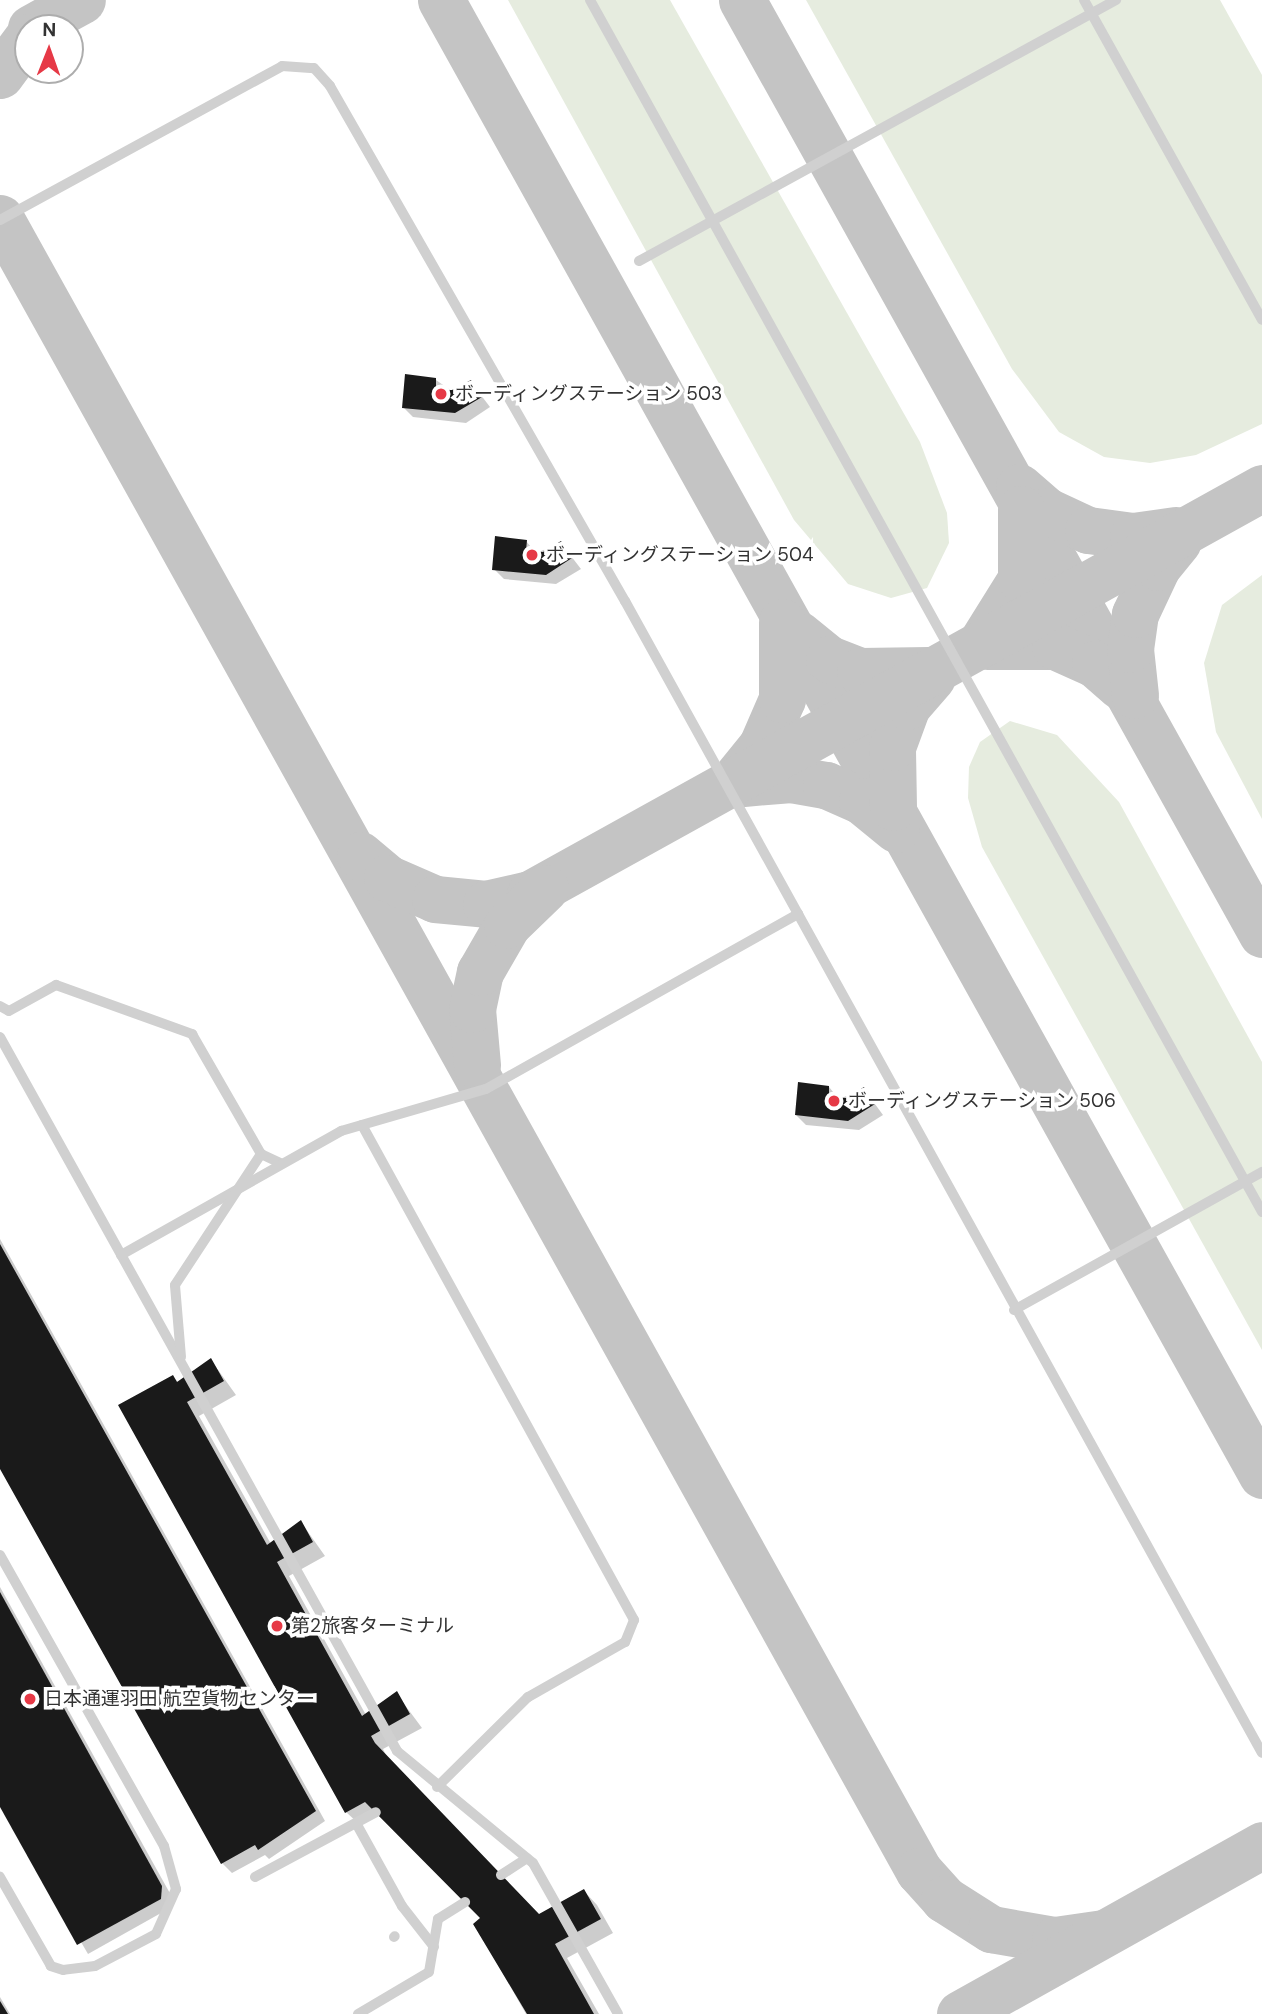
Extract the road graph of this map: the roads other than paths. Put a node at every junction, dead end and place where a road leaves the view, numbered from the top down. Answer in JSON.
{"nodes":[{"id":1,"x":590,"y":0,"type":"edge"},
{"id":2,"x":1084,"y":0,"type":"edge"},
{"id":3,"x":1116,"y":0,"type":"edge"},
{"id":4,"x":1092,"y":14,"type":"junction"},
{"id":5,"x":0,"y":220,"type":"edge"},
{"id":6,"x":712,"y":221,"type":"junction"},
{"id":7,"x":639,"y":261,"type":"dead end"},
{"id":8,"x":1262,"y":320,"type":"edge"},
{"id":9,"x":798,"y":914,"type":"junction"},
{"id":10,"x":0,"y":1006,"type":"edge"},
{"id":11,"x":0,"y":1037,"type":"edge"},
{"id":12,"x":362,"y":1125,"type":"junction"},
{"id":13,"x":261,"y":1154,"type":"junction"},
{"id":14,"x":282,"y":1164,"type":"junction"},
{"id":15,"x":1262,"y":1172,"type":"edge"},
{"id":16,"x":1245,"y":1181,"type":"junction"},
{"id":17,"x":237,"y":1189,"type":"junction"},
{"id":18,"x":1262,"y":1212,"type":"edge"},
{"id":19,"x":121,"y":1255,"type":"junction"},
{"id":20,"x":1014,"y":1310,"type":"junction"},
{"id":21,"x":183,"y":1367,"type":"junction"},
{"id":22,"x":0,"y":1555,"type":"edge"},
{"id":23,"x":1262,"y":1753,"type":"edge"},
{"id":24,"x":437,"y":1787,"type":"junction"},
{"id":25,"x":376,"y":1812,"type":"dead end"},
{"id":26,"x":356,"y":1823,"type":"junction"},
{"id":27,"x":527,"y":1858,"type":"junction"},
{"id":28,"x":501,"y":1875,"type":"dead end"},
{"id":29,"x":0,"y":1877,"type":"edge"},
{"id":30,"x":255,"y":1877,"type":"dead end"},
{"id":31,"x":465,"y":1902,"type":"dead end"},
{"id":32,"x":434,"y":1947,"type":"junction"},
{"id":33,"x":358,"y":2014,"type":"edge"},
{"id":34,"x":618,"y":2014,"type":"edge"}],
"edges":[{"from":1,"to":6,"type":"lane"},
{"from":2,"to":4,"type":"lane"},
{"from":3,"to":4,"type":"lane"},
{"from":4,"to":6,"type":"lane"},
{"from":4,"to":8,"type":"lane"},
{"from":5,"to":9,"type":"lane"},
{"from":6,"to":7,"type":"lane"},
{"from":6,"to":16,"type":"lane"},
{"from":9,"to":12,"type":"lane"},
{"from":9,"to":20,"type":"lane"},
{"from":10,"to":13,"type":"lane"},
{"from":11,"to":19,"type":"lane"},
{"from":12,"to":14,"type":"lane"},
{"from":12,"to":24,"type":"lane"},
{"from":13,"to":14,"type":"lane"},
{"from":13,"to":17,"type":"lane"},
{"from":14,"to":17,"type":"lane"},
{"from":15,"to":16,"type":"lane"},
{"from":16,"to":18,"type":"lane"},
{"from":16,"to":20,"type":"lane"},
{"from":17,"to":19,"type":"lane"},
{"from":17,"to":21,"type":"lane"},
{"from":19,"to":21,"type":"lane"},
{"from":20,"to":23,"type":"lane"},
{"from":21,"to":24,"type":"lane"},
{"from":22,"to":29,"type":"lane"},
{"from":24,"to":27,"type":"lane"},
{"from":25,"to":26,"type":"lane"},
{"from":26,"to":30,"type":"lane"},
{"from":26,"to":32,"type":"lane"},
{"from":27,"to":28,"type":"lane"},
{"from":27,"to":34,"type":"lane"},
{"from":31,"to":32,"type":"lane"},
{"from":32,"to":33,"type":"lane"}]}
